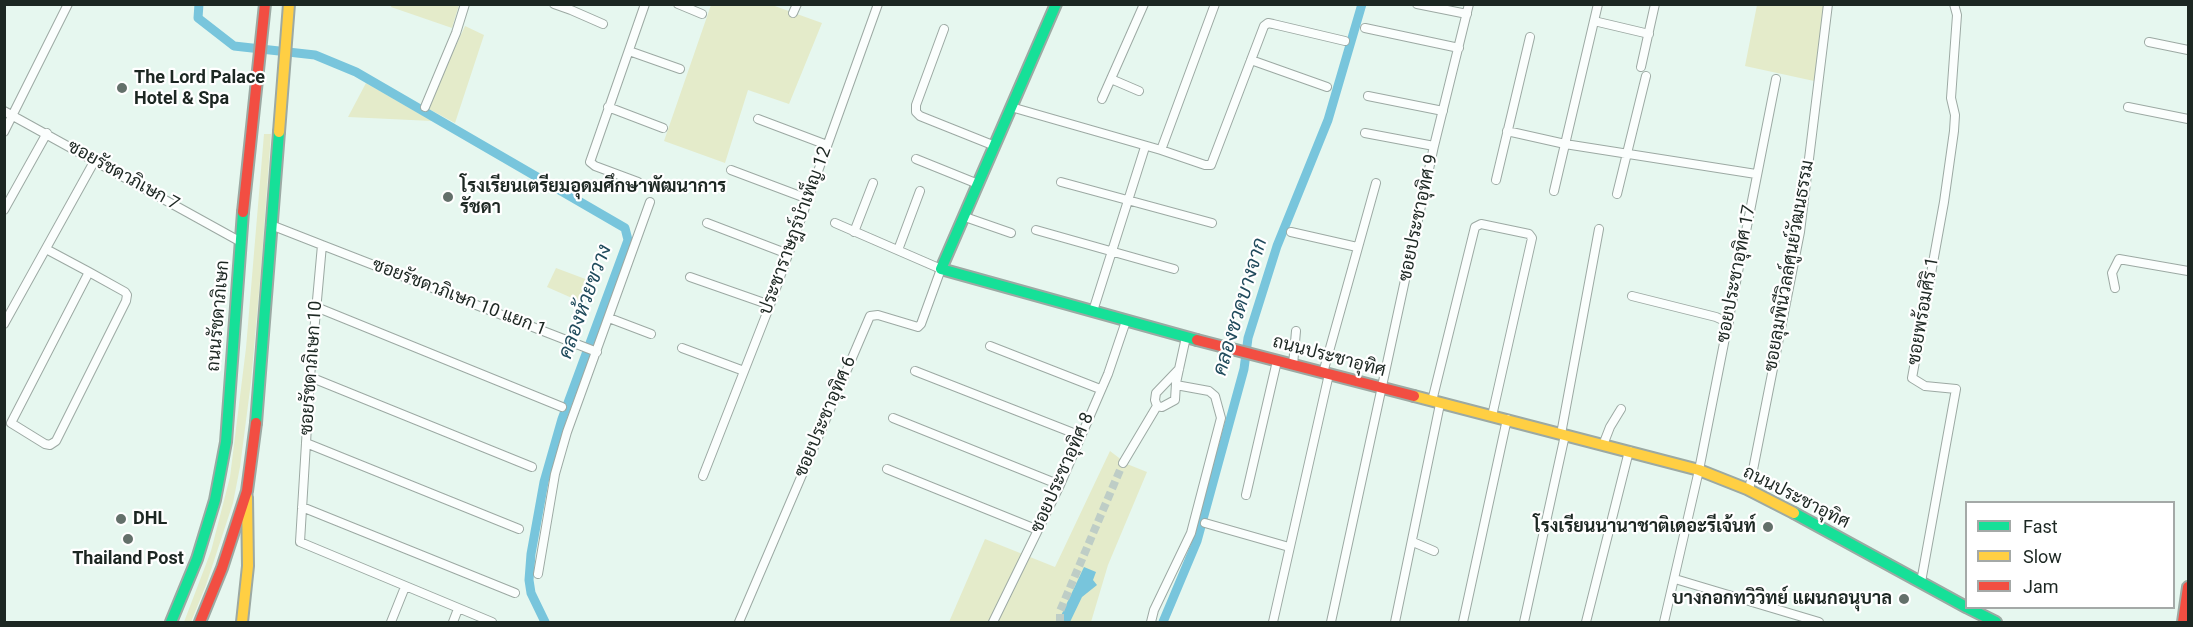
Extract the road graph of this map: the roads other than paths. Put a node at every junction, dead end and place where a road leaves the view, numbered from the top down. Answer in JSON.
{"nodes":[{"id":1,"x":68,"y":4,"type":"edge"},
{"id":2,"x":265,"y":4,"type":"edge"},
{"id":3,"x":289,"y":4,"type":"edge"},
{"id":4,"x":465,"y":4,"type":"edge"},
{"id":5,"x":554,"y":4,"type":"edge"},
{"id":6,"x":645,"y":4,"type":"edge"},
{"id":7,"x":678,"y":4,"type":"edge"},
{"id":8,"x":797,"y":4,"type":"edge"},
{"id":9,"x":878,"y":4,"type":"edge"},
{"id":10,"x":1056,"y":4,"type":"edge"},
{"id":11,"x":1144,"y":4,"type":"edge"},
{"id":12,"x":1215,"y":4,"type":"edge"},
{"id":13,"x":1417,"y":4,"type":"edge"},
{"id":14,"x":1469,"y":4,"type":"edge"},
{"id":15,"x":1598,"y":4,"type":"edge"},
{"id":16,"x":1655,"y":4,"type":"edge"},
{"id":17,"x":1828,"y":4,"type":"edge"},
{"id":18,"x":1954,"y":4,"type":"edge"},
{"id":19,"x":793,"y":13,"type":"dead end"},
{"id":20,"x":702,"y":14,"type":"dead end"},
{"id":21,"x":1467,"y":14,"type":"junction"},
{"id":22,"x":1594,"y":21,"type":"junction"},
{"id":23,"x":603,"y":24,"type":"dead end"},
{"id":24,"x":1365,"y":28,"type":"dead end"},
{"id":25,"x":944,"y":29,"type":"dead end"},
{"id":26,"x":1649,"y":34,"type":"junction"},
{"id":27,"x":1530,"y":37,"type":"dead end"},
{"id":28,"x":1345,"y":40,"type":"dead end"},
{"id":29,"x":2149,"y":42,"type":"dead end"},
{"id":30,"x":1459,"y":48,"type":"junction"},
{"id":31,"x":2188,"y":50,"type":"edge"},
{"id":32,"x":629,"y":51,"type":"junction"},
{"id":33,"x":1251,"y":60,"type":"junction"},
{"id":34,"x":1641,"y":67,"type":"dead end"},
{"id":35,"x":680,"y":69,"type":"dead end"},
{"id":36,"x":1646,"y":76,"type":"dead end"},
{"id":37,"x":1111,"y":79,"type":"junction"},
{"id":38,"x":1776,"y":79,"type":"dead end"},
{"id":39,"x":1327,"y":87,"type":"dead end"},
{"id":40,"x":1139,"y":91,"type":"dead end"},
{"id":41,"x":1368,"y":96,"type":"dead end"},
{"id":42,"x":1102,"y":99,"type":"dead end"},
{"id":43,"x":608,"y":106,"type":"junction"},
{"id":44,"x":424,"y":107,"type":"dead end"},
{"id":45,"x":1011,"y":107,"type":"junction"},
{"id":46,"x":2128,"y":107,"type":"dead end"},
{"id":47,"x":4,"y":111,"type":"edge"},
{"id":48,"x":1443,"y":111,"type":"junction"},
{"id":49,"x":13,"y":115,"type":"junction"},
{"id":50,"x":758,"y":119,"type":"dead end"},
{"id":51,"x":2188,"y":119,"type":"edge"},
{"id":52,"x":663,"y":128,"type":"dead end"},
{"id":53,"x":1508,"y":131,"type":"junction"},
{"id":54,"x":4,"y":132,"type":"edge"},
{"id":55,"x":47,"y":133,"type":"junction"},
{"id":56,"x":1365,"y":133,"type":"dead end"},
{"id":57,"x":1565,"y":144,"type":"junction"},
{"id":58,"x":827,"y":145,"type":"junction"},
{"id":59,"x":995,"y":146,"type":"junction"},
{"id":60,"x":1434,"y":146,"type":"junction"},
{"id":61,"x":1145,"y":147,"type":"junction"},
{"id":62,"x":1161,"y":150,"type":"junction"},
{"id":63,"x":1628,"y":154,"type":"junction"},
{"id":64,"x":916,"y":159,"type":"dead end"},
{"id":65,"x":95,"y":160,"type":"junction"},
{"id":66,"x":731,"y":170,"type":"dead end"},
{"id":67,"x":1756,"y":174,"type":"junction"},
{"id":68,"x":1496,"y":180,"type":"dead end"},
{"id":69,"x":638,"y":182,"type":"dead end"},
{"id":70,"x":1061,"y":182,"type":"dead end"},
{"id":71,"x":873,"y":183,"type":"dead end"},
{"id":72,"x":1376,"y":183,"type":"dead end"},
{"id":73,"x":978,"y":184,"type":"junction"},
{"id":74,"x":920,"y":191,"type":"dead end"},
{"id":75,"x":1554,"y":191,"type":"dead end"},
{"id":76,"x":1617,"y":194,"type":"dead end"},
{"id":77,"x":808,"y":199,"type":"junction"},
{"id":78,"x":1130,"y":199,"type":"junction"},
{"id":79,"x":650,"y":202,"type":"dead end"},
{"id":80,"x":4,"y":210,"type":"edge"},
{"id":81,"x":965,"y":217,"type":"junction"},
{"id":82,"x":1212,"y":222,"type":"dead end"},
{"id":83,"x":707,"y":223,"type":"dead end"},
{"id":84,"x":835,"y":224,"type":"dead end"},
{"id":85,"x":271,"y":225,"type":"junction"},
{"id":86,"x":1599,"y":229,"type":"dead end"},
{"id":87,"x":1036,"y":230,"type":"dead end"},
{"id":88,"x":855,"y":232,"type":"junction"},
{"id":89,"x":1291,"y":232,"type":"dead end"},
{"id":90,"x":1011,"y":233,"type":"dead end"},
{"id":91,"x":241,"y":242,"type":"junction"},
{"id":92,"x":322,"y":245,"type":"junction"},
{"id":93,"x":1357,"y":247,"type":"junction"},
{"id":94,"x":46,"y":249,"type":"junction"},
{"id":95,"x":898,"y":250,"type":"junction"},
{"id":96,"x":1112,"y":252,"type":"junction"},
{"id":97,"x":788,"y":254,"type":"junction"},
{"id":98,"x":1174,"y":268,"type":"dead end"},
{"id":99,"x":941,"y":269,"type":"junction"},
{"id":100,"x":2188,"y":271,"type":"edge"},
{"id":101,"x":89,"y":272,"type":"junction"},
{"id":102,"x":690,"y":277,"type":"dead end"},
{"id":103,"x":2115,"y":288,"type":"dead end"},
{"id":104,"x":1632,"y":296,"type":"dead end"},
{"id":105,"x":770,"y":305,"type":"junction"},
{"id":106,"x":316,"y":307,"type":"junction"},
{"id":107,"x":1093,"y":311,"type":"junction"},
{"id":108,"x":609,"y":318,"type":"junction"},
{"id":109,"x":1126,"y":321,"type":"junction"},
{"id":110,"x":1729,"y":323,"type":"junction"},
{"id":111,"x":4,"y":324,"type":"edge"},
{"id":112,"x":1296,"y":331,"type":"dead end"},
{"id":113,"x":651,"y":334,"type":"dead end"},
{"id":114,"x":1186,"y":337,"type":"junction"},
{"id":115,"x":990,"y":346,"type":"dead end"},
{"id":116,"x":682,"y":348,"type":"dead end"},
{"id":117,"x":596,"y":352,"type":"junction"},
{"id":118,"x":1277,"y":361,"type":"junction"},
{"id":119,"x":1293,"y":365,"type":"junction"},
{"id":120,"x":1179,"y":369,"type":"junction"},
{"id":121,"x":744,"y":371,"type":"junction"},
{"id":122,"x":915,"y":371,"type":"dead end"},
{"id":123,"x":1326,"y":374,"type":"junction"},
{"id":124,"x":310,"y":377,"type":"junction"},
{"id":125,"x":1176,"y":386,"type":"junction"},
{"id":126,"x":1382,"y":388,"type":"junction"},
{"id":127,"x":1100,"y":389,"type":"junction"},
{"id":128,"x":1436,"y":402,"type":"junction"},
{"id":129,"x":562,"y":406,"type":"dead end"},
{"id":130,"x":1157,"y":406,"type":"junction"},
{"id":131,"x":1622,"y":409,"type":"dead end"},
{"id":132,"x":1492,"y":416,"type":"junction"},
{"id":133,"x":893,"y":418,"type":"dead end"},
{"id":134,"x":1507,"y":419,"type":"junction"},
{"id":135,"x":1563,"y":435,"type":"junction"},
{"id":136,"x":1081,"y":436,"type":"junction"},
{"id":137,"x":306,"y":443,"type":"junction"},
{"id":138,"x":1603,"y":445,"type":"junction"},
{"id":139,"x":1629,"y":451,"type":"junction"},
{"id":140,"x":1123,"y":463,"type":"tunnel mouth"},
{"id":141,"x":532,"y":467,"type":"dead end"},
{"id":142,"x":887,"y":469,"type":"dead end"},
{"id":143,"x":1699,"y":470,"type":"junction"},
{"id":144,"x":703,"y":476,"type":"dead end"},
{"id":145,"x":1060,"y":485,"type":"junction"},
{"id":146,"x":1749,"y":490,"type":"junction"},
{"id":147,"x":247,"y":491,"type":"junction"},
{"id":148,"x":1246,"y":495,"type":"dead end"},
{"id":149,"x":302,"y":507,"type":"junction"},
{"id":150,"x":1205,"y":523,"type":"dead end"},
{"id":151,"x":519,"y":529,"type":"dead end"},
{"id":152,"x":1038,"y":530,"type":"junction"},
{"id":153,"x":1413,"y":542,"type":"junction"},
{"id":154,"x":1289,"y":547,"type":"junction"},
{"id":155,"x":1434,"y":551,"type":"dead end"},
{"id":156,"x":538,"y":574,"type":"dead end"},
{"id":157,"x":1675,"y":579,"type":"junction"},
{"id":158,"x":1921,"y":582,"type":"junction"},
{"id":159,"x":405,"y":587,"type":"junction"},
{"id":160,"x":2188,"y":587,"type":"edge"},
{"id":161,"x":515,"y":593,"type":"dead end"},
{"id":162,"x":1965,"y":606,"type":"edge"},
{"id":163,"x":458,"y":609,"type":"junction"},
{"id":164,"x":1971,"y":609,"type":"edge"},
{"id":165,"x":171,"y":622,"type":"edge"},
{"id":166,"x":200,"y":622,"type":"edge"},
{"id":167,"x":242,"y":622,"type":"edge"},
{"id":168,"x":391,"y":622,"type":"edge"},
{"id":169,"x":453,"y":622,"type":"edge"},
{"id":170,"x":492,"y":622,"type":"edge"},
{"id":171,"x":739,"y":622,"type":"edge"},
{"id":172,"x":993,"y":622,"type":"edge"},
{"id":173,"x":1151,"y":622,"type":"edge"},
{"id":174,"x":1273,"y":622,"type":"edge"},
{"id":175,"x":1331,"y":622,"type":"edge"},
{"id":176,"x":1395,"y":622,"type":"edge"},
{"id":177,"x":1463,"y":622,"type":"edge"},
{"id":178,"x":1524,"y":622,"type":"edge"},
{"id":179,"x":1586,"y":622,"type":"edge"},
{"id":180,"x":1664,"y":622,"type":"edge"},
{"id":181,"x":1819,"y":622,"type":"edge"},
{"id":182,"x":1996,"y":622,"type":"edge"},
{"id":183,"x":2183,"y":622,"type":"edge"}],
"edges":[{"from":1,"to":49,"type":"street"},
{"from":2,"to":91,"type":"main road","name":"ถนนรัชดาภิเษก"},
{"from":3,"to":85,"type":"main road"},
{"from":4,"to":44,"type":"street"},
{"from":5,"to":23,"type":"street"},
{"from":6,"to":32,"type":"street"},
{"from":7,"to":20,"type":"street"},
{"from":8,"to":19,"type":"street"},
{"from":9,"to":58,"type":"street","name":"ประชาราษฎร์บำเพ็ญ 12"},
{"from":10,"to":45,"type":"main road"},
{"from":11,"to":37,"type":"street"},
{"from":12,"to":62,"type":"street"},
{"from":13,"to":21,"type":"street"},
{"from":14,"to":21,"type":"street","name":"ซอยประชาอุทิศ 9"},
{"from":15,"to":22,"type":"street"},
{"from":16,"to":26,"type":"street"},
{"from":17,"to":146,"type":"street","name":"ซอยลุมพินีวิลล์ศูนย์วัฒนธรรม"},
{"from":18,"to":158,"type":"street","name":"ซอยพร้อมศิริ 1"},
{"from":21,"to":30,"type":"street","name":"ซอยประชาอุทิศ 9"},
{"from":22,"to":26,"type":"street"},
{"from":22,"to":57,"type":"street"},
{"from":24,"to":30,"type":"street"},
{"from":25,"to":59,"type":"street"},
{"from":26,"to":34,"type":"street"},
{"from":27,"to":53,"type":"street"},
{"from":28,"to":33,"type":"street"},
{"from":29,"to":31,"type":"street"},
{"from":30,"to":48,"type":"street","name":"ซอยประชาอุทิศ 9"},
{"from":32,"to":35,"type":"street"},
{"from":32,"to":43,"type":"street"},
{"from":33,"to":39,"type":"street"},
{"from":33,"to":62,"type":"street"},
{"from":36,"to":63,"type":"street"},
{"from":37,"to":40,"type":"street"},
{"from":37,"to":42,"type":"street"},
{"from":38,"to":67,"type":"street","name":"ซอยประชาอุทิศ 17"},
{"from":41,"to":48,"type":"street"},
{"from":43,"to":52,"type":"street"},
{"from":43,"to":69,"type":"street"},
{"from":45,"to":59,"type":"main road"},
{"from":45,"to":61,"type":"street"},
{"from":46,"to":51,"type":"street"},
{"from":47,"to":49,"type":"street","name":"ซอยรัชดาภิเษก 7"},
{"from":48,"to":60,"type":"street","name":"ซอยประชาอุทิศ 9"},
{"from":49,"to":54,"type":"street"},
{"from":49,"to":55,"type":"street","name":"ซอยรัชดาภิเษก 7"},
{"from":50,"to":58,"type":"street"},
{"from":53,"to":57,"type":"street"},
{"from":53,"to":68,"type":"street"},
{"from":55,"to":65,"type":"street","name":"ซอยรัชดาภิเษก 7"},
{"from":55,"to":80,"type":"street"},
{"from":56,"to":60,"type":"street"},
{"from":57,"to":63,"type":"street"},
{"from":57,"to":75,"type":"street"},
{"from":58,"to":77,"type":"street","name":"ประชาราษฎร์บำเพ็ญ 12"},
{"from":59,"to":73,"type":"main road"},
{"from":60,"to":126,"type":"street","name":"ซอยประชาอุทิศ 9"},
{"from":61,"to":62,"type":"street"},
{"from":61,"to":78,"type":"street"},
{"from":63,"to":67,"type":"street"},
{"from":63,"to":76,"type":"street"},
{"from":64,"to":73,"type":"street"},
{"from":65,"to":91,"type":"street","name":"ซอยรัชดาภิเษก 7"},
{"from":65,"to":94,"type":"street"},
{"from":66,"to":77,"type":"street"},
{"from":67,"to":110,"type":"street","name":"ซอยประชาอุทิศ 17"},
{"from":70,"to":78,"type":"street"},
{"from":71,"to":88,"type":"street"},
{"from":72,"to":93,"type":"street"},
{"from":73,"to":81,"type":"main road"},
{"from":74,"to":95,"type":"street"},
{"from":77,"to":97,"type":"street","name":"ประชาราษฎร์บำเพ็ญ 12"},
{"from":78,"to":82,"type":"street"},
{"from":78,"to":96,"type":"street"},
{"from":79,"to":108,"type":"street"},
{"from":81,"to":90,"type":"street"},
{"from":81,"to":99,"type":"main road"},
{"from":83,"to":97,"type":"street"},
{"from":84,"to":88,"type":"street"},
{"from":85,"to":92,"type":"street"},
{"from":85,"to":147,"type":"main road"},
{"from":86,"to":135,"type":"street"},
{"from":87,"to":96,"type":"street"},
{"from":88,"to":95,"type":"street"},
{"from":89,"to":93,"type":"street"},
{"from":91,"to":165,"type":"main road","name":"ถนนรัชดาภิเษก"},
{"from":92,"to":106,"type":"street","name":"ซอยรัชดาภิเษก 10"},
{"from":92,"to":117,"type":"street","name":"ซอยรัชดาภิเษก 10 แยก 1"},
{"from":93,"to":123,"type":"street"},
{"from":94,"to":101,"type":"street"},
{"from":94,"to":111,"type":"street"},
{"from":95,"to":99,"type":"street"},
{"from":96,"to":98,"type":"street"},
{"from":96,"to":107,"type":"street"},
{"from":97,"to":105,"type":"street","name":"ประชาราษฎร์บำเพ็ญ 12"},
{"from":99,"to":107,"type":"main road","name":"ถนนประชาอุทิศ"},
{"from":99,"to":171,"type":"street","name":"ซอยประชาอุทิศ 6"},
{"from":100,"to":103,"type":"street"},
{"from":101,"to":101,"type":"street"},
{"from":102,"to":105,"type":"street"},
{"from":104,"to":110,"type":"street"},
{"from":105,"to":121,"type":"street","name":"ประชาราษฎร์บำเพ็ญ 12"},
{"from":106,"to":124,"type":"street","name":"ซอยรัชดาภิเษก 10"},
{"from":106,"to":129,"type":"street"},
{"from":107,"to":109,"type":"main road","name":"ถนนประชาอุทิศ"},
{"from":108,"to":113,"type":"street"},
{"from":108,"to":117,"type":"street"},
{"from":109,"to":114,"type":"main road","name":"ถนนประชาอุทิศ"},
{"from":109,"to":127,"type":"street","name":"ซอยประชาอุทิศ 8"},
{"from":110,"to":143,"type":"street","name":"ซอยประชาอุทิศ 17"},
{"from":112,"to":119,"type":"street"},
{"from":114,"to":118,"type":"main road","name":"ถนนประชาอุทิศ"},
{"from":114,"to":120,"type":"street"},
{"from":115,"to":127,"type":"street"},
{"from":116,"to":121,"type":"street"},
{"from":117,"to":156,"type":"street"},
{"from":118,"to":119,"type":"main road","name":"ถนนประชาอุทิศ"},
{"from":118,"to":148,"type":"street"},
{"from":119,"to":123,"type":"main road","name":"ถนนประชาอุทิศ"},
{"from":120,"to":125,"type":"street"},
{"from":120,"to":130,"type":"street"},
{"from":121,"to":144,"type":"street","name":"ประชาราษฎร์บำเพ็ญ 12"},
{"from":122,"to":136,"type":"street"},
{"from":123,"to":126,"type":"main road","name":"ถนนประชาอุทิศ"},
{"from":123,"to":154,"type":"street"},
{"from":124,"to":137,"type":"street","name":"ซอยรัชดาภิเษก 10"},
{"from":124,"to":141,"type":"street"},
{"from":125,"to":130,"type":"street"},
{"from":125,"to":173,"type":"street"},
{"from":126,"to":128,"type":"main road","name":"ถนนประชาอุทิศ"},
{"from":126,"to":175,"type":"street","name":"ซอยประชาอุทิศ 9"},
{"from":127,"to":136,"type":"street","name":"ซอยประชาอุทิศ 8"},
{"from":128,"to":132,"type":"main road","name":"ถนนประชาอุทิศ"},
{"from":128,"to":132,"type":"street"},
{"from":128,"to":153,"type":"street"},
{"from":130,"to":140,"type":"street"},
{"from":131,"to":138,"type":"street"},
{"from":132,"to":134,"type":"main road","name":"ถนนประชาอุทิศ"},
{"from":133,"to":145,"type":"street"},
{"from":134,"to":135,"type":"main road","name":"ถนนประชาอุทิศ"},
{"from":134,"to":177,"type":"street"},
{"from":135,"to":138,"type":"main road","name":"ถนนประชาอุทิศ"},
{"from":135,"to":178,"type":"street"},
{"from":136,"to":145,"type":"street","name":"ซอยประชาอุทิศ 8"},
{"from":137,"to":149,"type":"street","name":"ซอยรัชดาภิเษก 10"},
{"from":137,"to":151,"type":"street"},
{"from":138,"to":139,"type":"main road","name":"ถนนประชาอุทิศ"},
{"from":139,"to":143,"type":"main road","name":"ถนนประชาอุทิศ"},
{"from":139,"to":179,"type":"street"},
{"from":142,"to":152,"type":"street"},
{"from":143,"to":146,"type":"main road","name":"ถนนประชาอุทิศ"},
{"from":143,"to":157,"type":"street","name":"ซอยประชาอุทิศ 17"},
{"from":145,"to":152,"type":"street","name":"ซอยประชาอุทิศ 8"},
{"from":146,"to":158,"type":"main road","name":"ถนนประชาอุทิศ"},
{"from":147,"to":166,"type":"main road"},
{"from":147,"to":167,"type":"main road"},
{"from":149,"to":159,"type":"street","name":"ซอยรัชดาภิเษก 10"},
{"from":149,"to":161,"type":"street"},
{"from":150,"to":154,"type":"street"},
{"from":152,"to":172,"type":"street","name":"ซอยประชาอุทิศ 8"},
{"from":153,"to":155,"type":"street"},
{"from":153,"to":176,"type":"street"},
{"from":154,"to":174,"type":"street"},
{"from":157,"to":180,"type":"street","name":"ซอยประชาอุทิศ 17"},
{"from":157,"to":181,"type":"street"},
{"from":158,"to":162,"type":"main road","name":"ถนนประชาอุทิศ"},
{"from":159,"to":163,"type":"street"},
{"from":159,"to":168,"type":"street"},
{"from":160,"to":183,"type":"main road"},
{"from":163,"to":169,"type":"street"},
{"from":163,"to":170,"type":"street"},
{"from":164,"to":182,"type":"main road","name":"ถนนประชาอุทิศ"}]}
